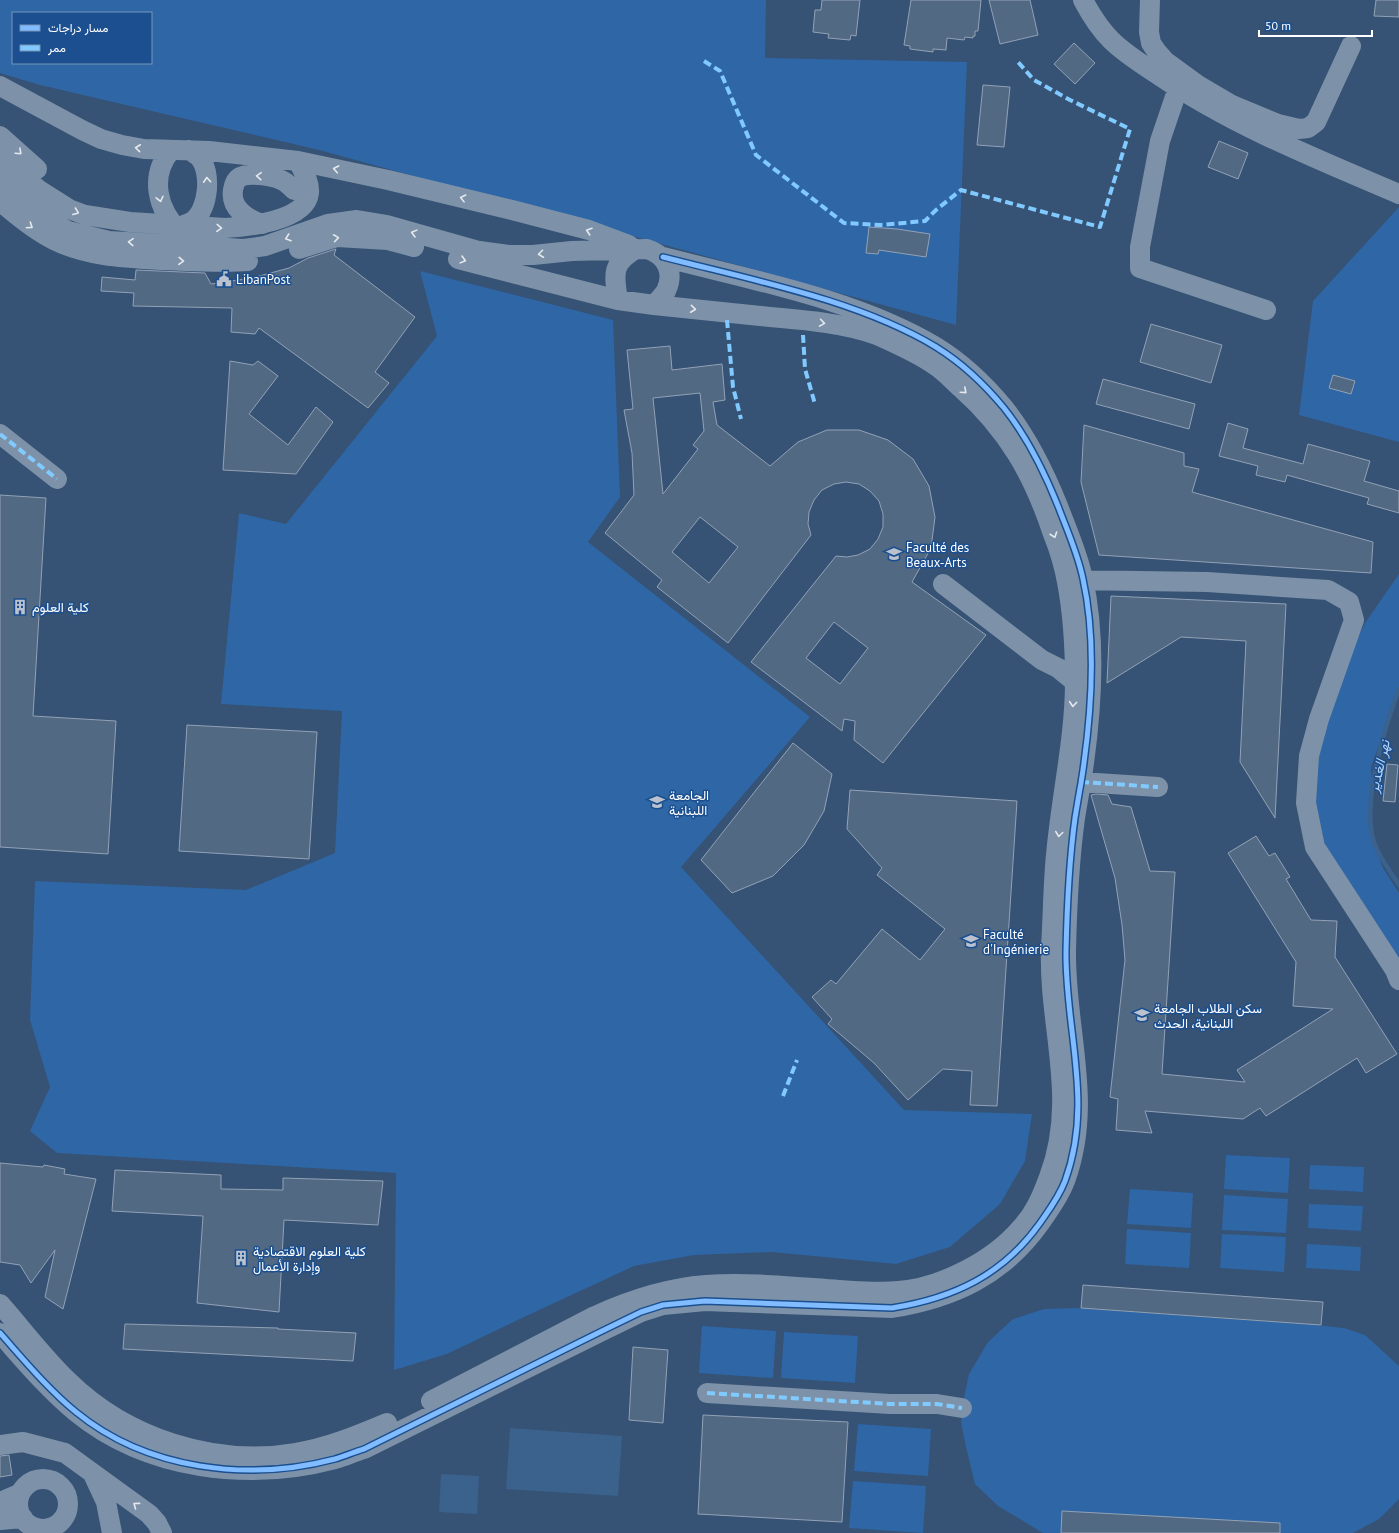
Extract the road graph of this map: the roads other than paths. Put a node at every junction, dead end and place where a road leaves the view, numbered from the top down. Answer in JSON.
{"nodes":[{"id":1,"x":1084,"y":0,"type":"edge"},
{"id":2,"x":1150,"y":0,"type":"edge"},
{"id":3,"x":1351,"y":46,"type":"dead end"},
{"id":4,"x":0,"y":86,"type":"edge"},
{"id":5,"x":1178,"y":88,"type":"junction"},
{"id":6,"x":0,"y":136,"type":"edge"},
{"id":7,"x":180,"y":150,"type":"junction"},
{"id":8,"x":0,"y":156,"type":"edge"},
{"id":9,"x":298,"y":161,"type":"junction"},
{"id":10,"x":37,"y":168,"type":"dead end"},
{"id":11,"x":0,"y":178,"type":"edge"},
{"id":12,"x":294,"y":190,"type":"dead end"},
{"id":13,"x":1399,"y":194,"type":"edge"},
{"id":14,"x":0,"y":201,"type":"edge"},
{"id":15,"x":262,"y":224,"type":"junction"},
{"id":16,"x":182,"y":232,"type":"junction"},
{"id":17,"x":164,"y":244,"type":"junction"},
{"id":18,"x":637,"y":249,"type":"junction"},
{"id":19,"x":663,"y":257,"type":"junction"},
{"id":20,"x":144,"y":259,"type":"junction"},
{"id":21,"x":210,"y":262,"type":"junction"},
{"id":22,"x":618,"y":300,"type":"junction"},
{"id":23,"x":654,"y":305,"type":"junction"},
{"id":24,"x":1266,"y":310,"type":"dead end"},
{"id":25,"x":0,"y":434,"type":"edge"},
{"id":26,"x":57,"y":479,"type":"dead end"},
{"id":27,"x":1075,"y":580,"type":"junction"},
{"id":28,"x":943,"y":584,"type":"dead end"},
{"id":29,"x":1083,"y":682,"type":"junction"},
{"id":30,"x":1081,"y":782,"type":"junction"},
{"id":31,"x":1158,"y":787,"type":"dead end"},
{"id":32,"x":1399,"y":980,"type":"edge"},
{"id":33,"x":1070,"y":1070,"type":"junction"},
{"id":34,"x":0,"y":1304,"type":"edge"},
{"id":35,"x":0,"y":1333,"type":"edge"},
{"id":36,"x":707,"y":1393,"type":"dead end"},
{"id":37,"x":962,"y":1408,"type":"dead end"},
{"id":38,"x":93,"y":1413,"type":"junction"},
{"id":39,"x":0,"y":1446,"type":"edge"},
{"id":40,"x":93,"y":1474,"type":"junction"},
{"id":41,"x":19,"y":1494,"type":"junction"},
{"id":42,"x":0,"y":1502,"type":"edge"},
{"id":43,"x":23,"y":1518,"type":"junction"},
{"id":44,"x":0,"y":1520,"type":"edge"},
{"id":45,"x":112,"y":1533,"type":"edge"},
{"id":46,"x":162,"y":1533,"type":"edge"}],
"edges":[{"from":1,"to":5,"type":"street"},
{"from":2,"to":3,"type":"street"},
{"from":7,"to":4,"type":"street","one_way":true},
{"from":5,"to":13,"type":"street"},
{"from":5,"to":24,"type":"street"},
{"from":6,"to":10,"type":"street","one_way":true},
{"from":7,"to":9,"type":"street"},
{"from":7,"to":16,"type":"street","one_way":true},
{"from":16,"to":7,"type":"street","one_way":true},
{"from":8,"to":16,"type":"street","one_way":true},
{"from":9,"to":15,"type":"street"},
{"from":18,"to":9,"type":"street","one_way":true},
{"from":17,"to":11,"type":"street","one_way":true},
{"from":12,"to":15,"type":"street","one_way":true},
{"from":14,"to":20,"type":"street","one_way":true},
{"from":16,"to":15,"type":"street","one_way":true},
{"from":16,"to":17,"type":"street"},
{"from":18,"to":16,"type":"street","one_way":true},
{"from":16,"to":21,"type":"street"},
{"from":17,"to":20,"type":"street"},
{"from":18,"to":19,"type":"street"},
{"from":18,"to":22,"type":"street"},
{"from":19,"to":23,"type":"street"},
{"from":19,"to":27,"type":"street"},
{"from":20,"to":21,"type":"street","one_way":true},
{"from":21,"to":22,"type":"street","one_way":true},
{"from":22,"to":23,"type":"street"},
{"from":23,"to":27,"type":"street","one_way":true},
{"from":25,"to":26,"type":"street"},
{"from":27,"to":29,"type":"street"},
{"from":27,"to":32,"type":"street"},
{"from":28,"to":29,"type":"street"},
{"from":29,"to":30,"type":"street"},
{"from":29,"to":33,"type":"street","one_way":true},
{"from":30,"to":31,"type":"street"},
{"from":30,"to":33,"type":"street"},
{"from":33,"to":38,"type":"street"},
{"from":34,"to":38,"type":"street"},
{"from":35,"to":38,"type":"street"},
{"from":36,"to":37,"type":"street"},
{"from":39,"to":40,"type":"street"},
{"from":40,"to":45,"type":"street"},
{"from":46,"to":40,"type":"street","one_way":true},
{"from":41,"to":42,"type":"street"},
{"from":41,"to":43,"type":"street"},
{"from":41,"to":43,"type":"street"},
{"from":43,"to":44,"type":"street"}]}
